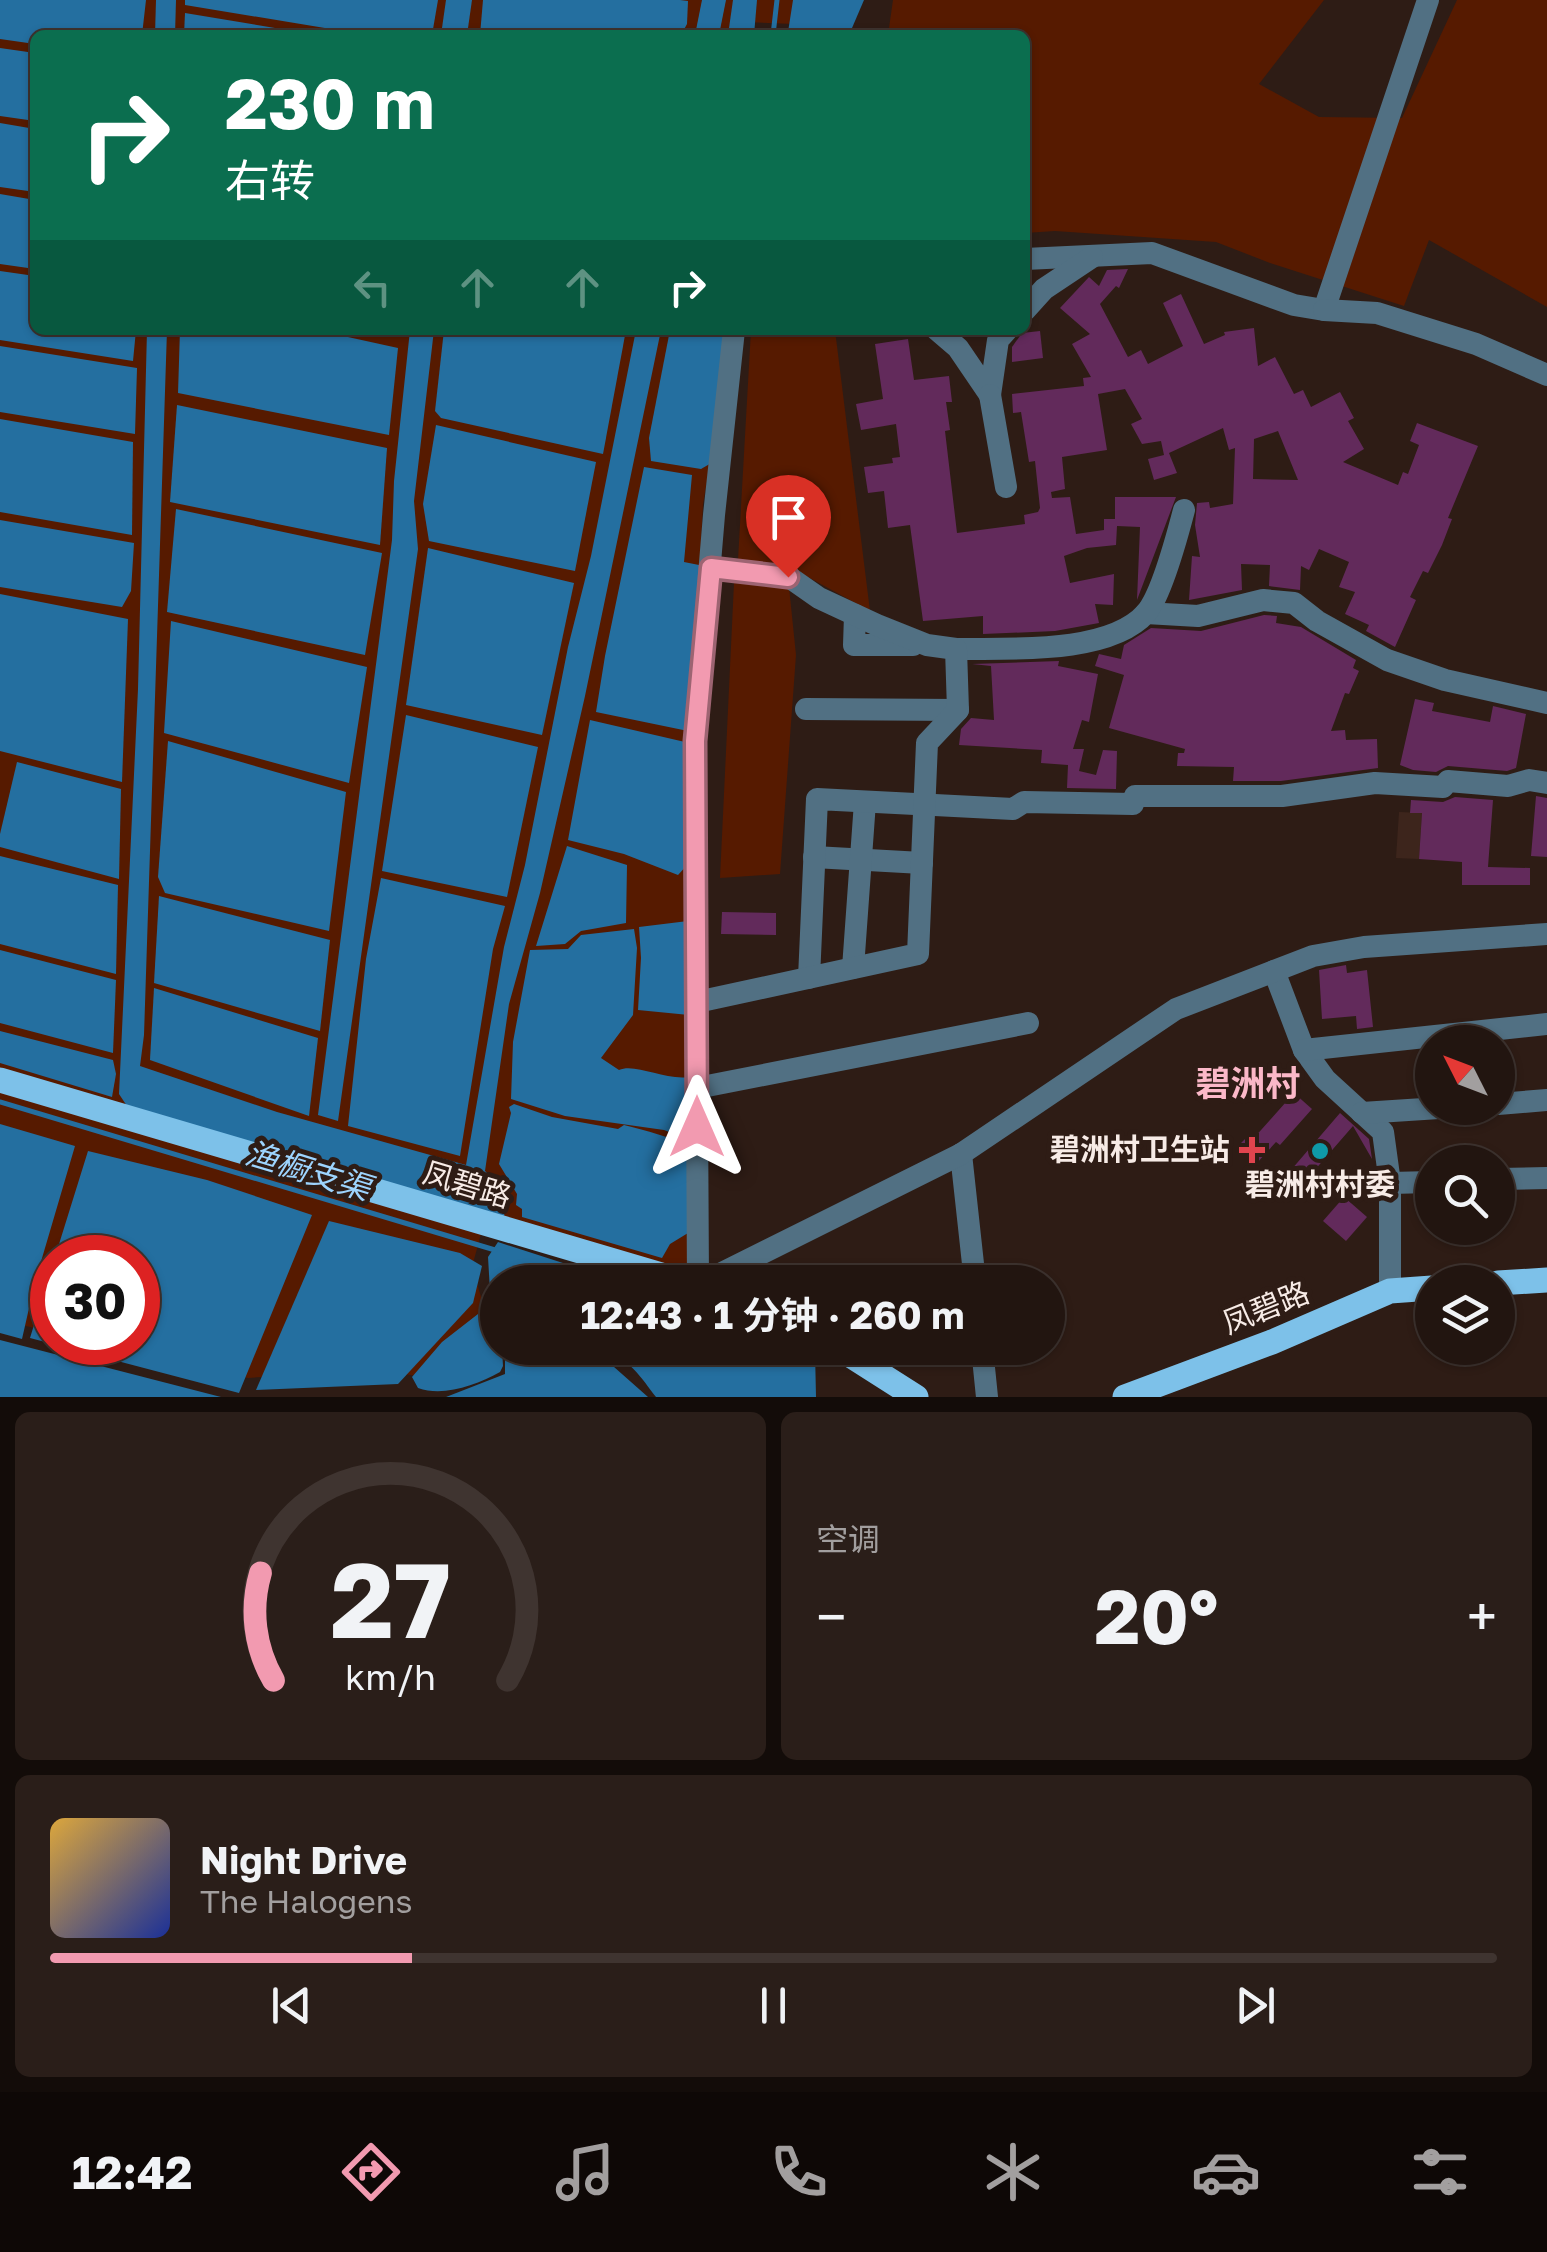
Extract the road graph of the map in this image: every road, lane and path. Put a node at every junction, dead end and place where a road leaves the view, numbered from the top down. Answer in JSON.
{"nodes":[{"id":1,"x":1428,"y":0,"type":"edge"},
{"id":2,"x":1095,"y":254,"type":"junction"},
{"id":3,"x":1030,"y":259,"type":"edge"},
{"id":4,"x":1030,"y":304,"type":"edge"},
{"id":5,"x":1324,"y":310,"type":"junction"},
{"id":6,"x":734,"y":335,"type":"edge"},
{"id":7,"x":943,"y":335,"type":"edge"},
{"id":8,"x":1002,"y":335,"type":"edge"},
{"id":9,"x":1547,"y":375,"type":"edge"},
{"id":10,"x":990,"y":394,"type":"junction"},
{"id":11,"x":1006,"y":487,"type":"dead end"},
{"id":12,"x":1184,"y":510,"type":"dead end"},
{"id":13,"x":711,"y":568,"type":"junction"},
{"id":14,"x":1146,"y":613,"type":"junction"},
{"id":15,"x":956,"y":649,"type":"junction"},
{"id":16,"x":1547,"y":703,"type":"edge"},
{"id":17,"x":806,"y":709,"type":"dead end"},
{"id":18,"x":958,"y":710,"type":"junction"},
{"id":19,"x":1547,"y":783,"type":"edge"},
{"id":20,"x":865,"y":802,"type":"junction"},
{"id":21,"x":924,"y":806,"type":"junction"},
{"id":22,"x":814,"y":857,"type":"junction"},
{"id":23,"x":861,"y":860,"type":"junction"},
{"id":24,"x":922,"y":863,"type":"junction"},
{"id":25,"x":1547,"y":934,"type":"edge"},
{"id":26,"x":853,"y":968,"type":"junction"},
{"id":27,"x":1274,"y":971,"type":"junction"},
{"id":28,"x":809,"y":978,"type":"junction"},
{"id":29,"x":697,"y":1002,"type":"junction"},
{"id":30,"x":1028,"y":1023,"type":"dead end"},
{"id":31,"x":1547,"y":1024,"type":"edge"},
{"id":32,"x":1304,"y":1050,"type":"junction"},
{"id":33,"x":0,"y":1080,"type":"edge"},
{"id":34,"x":697,"y":1088,"type":"junction"},
{"id":35,"x":1547,"y":1100,"type":"edge"},
{"id":36,"x":1515,"y":1103,"type":"edge"},
{"id":37,"x":1415,"y":1110,"type":"edge"},
{"id":38,"x":1362,"y":1113,"type":"junction"},
{"id":39,"x":961,"y":1154,"type":"junction"},
{"id":40,"x":1547,"y":1178,"type":"edge"},
{"id":41,"x":1515,"y":1179,"type":"edge"},
{"id":42,"x":1415,"y":1182,"type":"edge"},
{"id":43,"x":1390,"y":1183,"type":"junction"},
{"id":44,"x":627,"y":1265,"type":"edge"},
{"id":45,"x":701,"y":1265,"type":"edge"},
{"id":46,"x":736,"y":1265,"type":"edge"},
{"id":47,"x":973,"y":1265,"type":"edge"},
{"id":48,"x":1547,"y":1280,"type":"edge"},
{"id":49,"x":1515,"y":1283,"type":"edge"},
{"id":50,"x":1415,"y":1289,"type":"edge"},
{"id":51,"x":1390,"y":1291,"type":"junction"},
{"id":52,"x":866,"y":1365,"type":"edge"},
{"id":53,"x":984,"y":1365,"type":"edge"},
{"id":54,"x":916,"y":1397,"type":"edge"},
{"id":55,"x":987,"y":1397,"type":"edge"},
{"id":56,"x":1125,"y":1397,"type":"edge"}],
"edges":[{"from":1,"to":5,"type":"street"},
{"from":2,"to":3,"type":"street"},
{"from":2,"to":4,"type":"street"},
{"from":2,"to":5,"type":"street"},
{"from":5,"to":9,"type":"street"},
{"from":6,"to":13,"type":"street"},
{"from":7,"to":10,"type":"street"},
{"from":8,"to":10,"type":"street"},
{"from":10,"to":11,"type":"street"},
{"from":12,"to":14,"type":"street"},
{"from":13,"to":15,"type":"street"},
{"from":13,"to":29,"type":"street"},
{"from":14,"to":15,"type":"street"},
{"from":14,"to":16,"type":"street"},
{"from":15,"to":18,"type":"street"},
{"from":17,"to":18,"type":"street"},
{"from":18,"to":21,"type":"street"},
{"from":19,"to":21,"type":"street"},
{"from":20,"to":21,"type":"street"},
{"from":20,"to":22,"type":"street"},
{"from":20,"to":23,"type":"street"},
{"from":21,"to":24,"type":"street"},
{"from":22,"to":23,"type":"street"},
{"from":22,"to":28,"type":"street"},
{"from":23,"to":24,"type":"street"},
{"from":23,"to":26,"type":"street"},
{"from":24,"to":26,"type":"street"},
{"from":25,"to":27,"type":"street"},
{"from":26,"to":28,"type":"street"},
{"from":27,"to":32,"type":"street"},
{"from":27,"to":39,"type":"street"},
{"from":28,"to":29,"type":"street"},
{"from":29,"to":34,"type":"street"},
{"from":30,"to":34,"type":"street"},
{"from":31,"to":32,"type":"street"},
{"from":32,"to":38,"type":"street"},
{"from":33,"to":44,"type":"main road","name":"凤碧路"},
{"from":34,"to":45,"type":"street"},
{"from":35,"to":36,"type":"street"},
{"from":37,"to":38,"type":"street"},
{"from":38,"to":43,"type":"street"},
{"from":39,"to":46,"type":"street"},
{"from":39,"to":47,"type":"street"},
{"from":40,"to":41,"type":"street"},
{"from":42,"to":43,"type":"street"},
{"from":43,"to":51,"type":"street"},
{"from":48,"to":49,"type":"main road"},
{"from":50,"to":51,"type":"main road","name":"凤碧路"},
{"from":51,"to":56,"type":"main road","name":"凤碧路"},
{"from":52,"to":54,"type":"main road"},
{"from":53,"to":55,"type":"street"}]}
